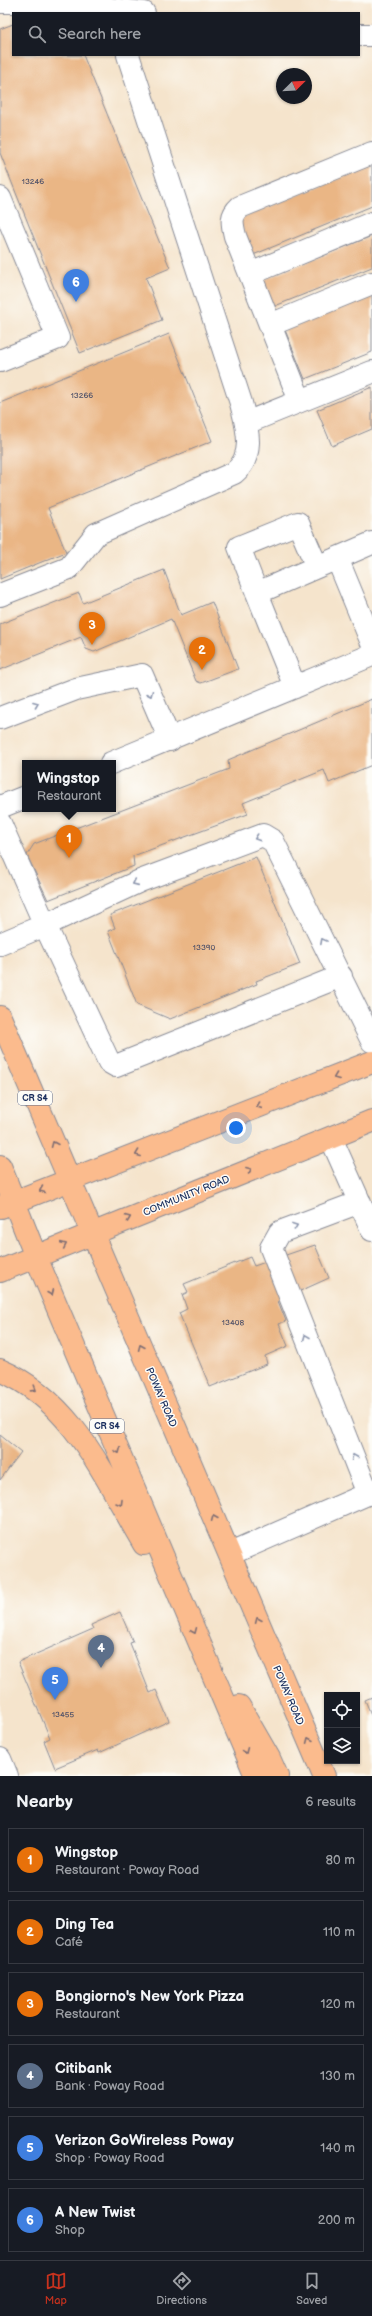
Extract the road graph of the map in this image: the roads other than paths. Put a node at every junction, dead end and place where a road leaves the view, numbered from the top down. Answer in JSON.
{"nodes":[{"id":1,"x":0,"y":2,"type":"edge"},
{"id":2,"x":114,"y":11,"type":"edge"},
{"id":3,"x":129,"y":12,"type":"edge"},
{"id":4,"x":360,"y":35,"type":"edge"},
{"id":5,"x":372,"y":35,"type":"edge"},
{"id":6,"x":128,"y":56,"type":"edge"},
{"id":7,"x":372,"y":153,"type":"edge"},
{"id":8,"x":0,"y":198,"type":"edge"},
{"id":9,"x":372,"y":223,"type":"edge"},
{"id":10,"x":250,"y":274,"type":"junction"},
{"id":11,"x":372,"y":283,"type":"edge"},
{"id":12,"x":270,"y":325,"type":"junction"},
{"id":13,"x":0,"y":361,"type":"edge"},
{"id":14,"x":372,"y":372,"type":"edge"},
{"id":15,"x":300,"y":401,"type":"junction"},
{"id":16,"x":246,"y":423,"type":"junction"},
{"id":17,"x":372,"y":543,"type":"edge"},
{"id":18,"x":337,"y":558,"type":"junction"},
{"id":19,"x":317,"y":567,"type":"junction"},
{"id":20,"x":257,"y":592,"type":"junction"},
{"id":21,"x":0,"y":595,"type":"edge"},
{"id":22,"x":372,"y":643,"type":"edge"},
{"id":23,"x":372,"y":655,"type":"edge"},
{"id":24,"x":295,"y":687,"type":"junction"},
{"id":25,"x":0,"y":718,"type":"edge"},
{"id":26,"x":170,"y":740,"type":"junction"},
{"id":27,"x":116,"y":761,"type":"edge"},
{"id":28,"x":22,"y":798,"type":"edge"},
{"id":29,"x":0,"y":807,"type":"edge"},
{"id":30,"x":0,"y":823,"type":"edge"},
{"id":31,"x":45,"y":925,"type":"junction"},
{"id":32,"x":0,"y":944,"type":"edge"},
{"id":33,"x":341,"y":976,"type":"junction"},
{"id":34,"x":0,"y":1017,"type":"edge"},
{"id":35,"x":372,"y":1040,"type":"edge"},
{"id":36,"x":372,"y":1062,"type":"edge"},
{"id":37,"x":372,"y":1121,"type":"edge"},
{"id":38,"x":331,"y":1138,"type":"junction"},
{"id":39,"x":0,"y":1166,"type":"edge"},
{"id":40,"x":69,"y":1179,"type":"junction"},
{"id":41,"x":360,"y":1202,"type":"junction"},
{"id":42,"x":7,"y":1204,"type":"edge"},
{"id":43,"x":372,"y":1230,"type":"edge"},
{"id":44,"x":92,"y":1232,"type":"junction"},
{"id":45,"x":36,"y":1257,"type":"junction"},
{"id":46,"x":0,"y":1271,"type":"edge"},
{"id":47,"x":0,"y":1370,"type":"edge"},
{"id":48,"x":370,"y":1493,"type":"edge"},
{"id":49,"x":230,"y":1554,"type":"junction"},
{"id":50,"x":178,"y":1595,"type":"junction"},
{"id":51,"x":206,"y":1661,"type":"junction"},
{"id":52,"x":0,"y":1759,"type":"edge"},
{"id":53,"x":7,"y":1776,"type":"edge"},
{"id":54,"x":256,"y":1776,"type":"edge"},
{"id":55,"x":277,"y":1776,"type":"edge"},
{"id":56,"x":324,"y":1776,"type":"edge"}],
"edges":[{"from":1,"to":2,"type":"lane"},
{"from":2,"to":3,"type":"lane"},
{"from":4,"to":5,"type":"lane"},
{"from":6,"to":16,"type":"lane"},
{"from":7,"to":10,"type":"lane"},
{"from":8,"to":13,"type":"lane"},
{"from":9,"to":10,"type":"lane"},
{"from":10,"to":12,"type":"lane"},
{"from":11,"to":12,"type":"lane"},
{"from":12,"to":15,"type":"lane"},
{"from":14,"to":15,"type":"lane"},
{"from":15,"to":16,"type":"lane"},
{"from":16,"to":21,"type":"lane"},
{"from":17,"to":18,"type":"lane"},
{"from":18,"to":19,"type":"lane"},
{"from":18,"to":22,"type":"lane"},
{"from":19,"to":20,"type":"lane"},
{"from":19,"to":20,"type":"lane"},
{"from":20,"to":24,"type":"lane"},
{"from":23,"to":24,"type":"lane"},
{"from":24,"to":26,"type":"lane"},
{"from":25,"to":26,"type":"lane","one_way":true},
{"from":26,"to":27,"type":"lane"},
{"from":28,"to":29,"type":"lane"},
{"from":30,"to":31,"type":"lane"},
{"from":31,"to":32,"type":"lane"},
{"from":33,"to":31,"type":"lane","one_way":true},
{"from":31,"to":33,"type":"lane"},
{"from":33,"to":35,"type":"lane"},
{"from":40,"to":34,"type":"main road","name":"POWAY ROAD","number":"CR S4","one_way":true},
{"from":36,"to":40,"type":"main road","one_way":true},
{"from":37,"to":38,"type":"main road","name":"COMMUNITY ROAD"},
{"from":38,"to":41,"type":"lane"},
{"from":44,"to":38,"type":"main road","name":"COMMUNITY ROAD","one_way":true},
{"from":39,"to":42,"type":"main road","number":"CR S4"},
{"from":40,"to":42,"type":"main road","one_way":true},
{"from":40,"to":44,"type":"main road","name":"POWAY ROAD","number":"CR S4"},
{"from":41,"to":43,"type":"lane"},
{"from":48,"to":41,"type":"lane","one_way":true},
{"from":42,"to":45,"type":"main road","number":"CR S4"},
{"from":45,"to":44,"type":"main road","name":"COMMUNITY ROAD","one_way":true},
{"from":49,"to":44,"type":"main road","name":"POWAY ROAD","number":"CR S4","one_way":true},
{"from":45,"to":46,"type":"main road","name":"COMMUNITY ROAD"},
{"from":45,"to":50,"type":"main road","number":"CR S4","one_way":true},
{"from":47,"to":50,"type":"main road","one_way":true},
{"from":48,"to":49,"type":"lane"},
{"from":56,"to":49,"type":"main road","name":"POWAY ROAD","number":"CR S4","one_way":true},
{"from":50,"to":51,"type":"main road","number":"CR S4","one_way":true},
{"from":51,"to":54,"type":"main road","number":"CR S4","one_way":true},
{"from":51,"to":55,"type":"main road"},
{"from":52,"to":53,"type":"lane"}]}
